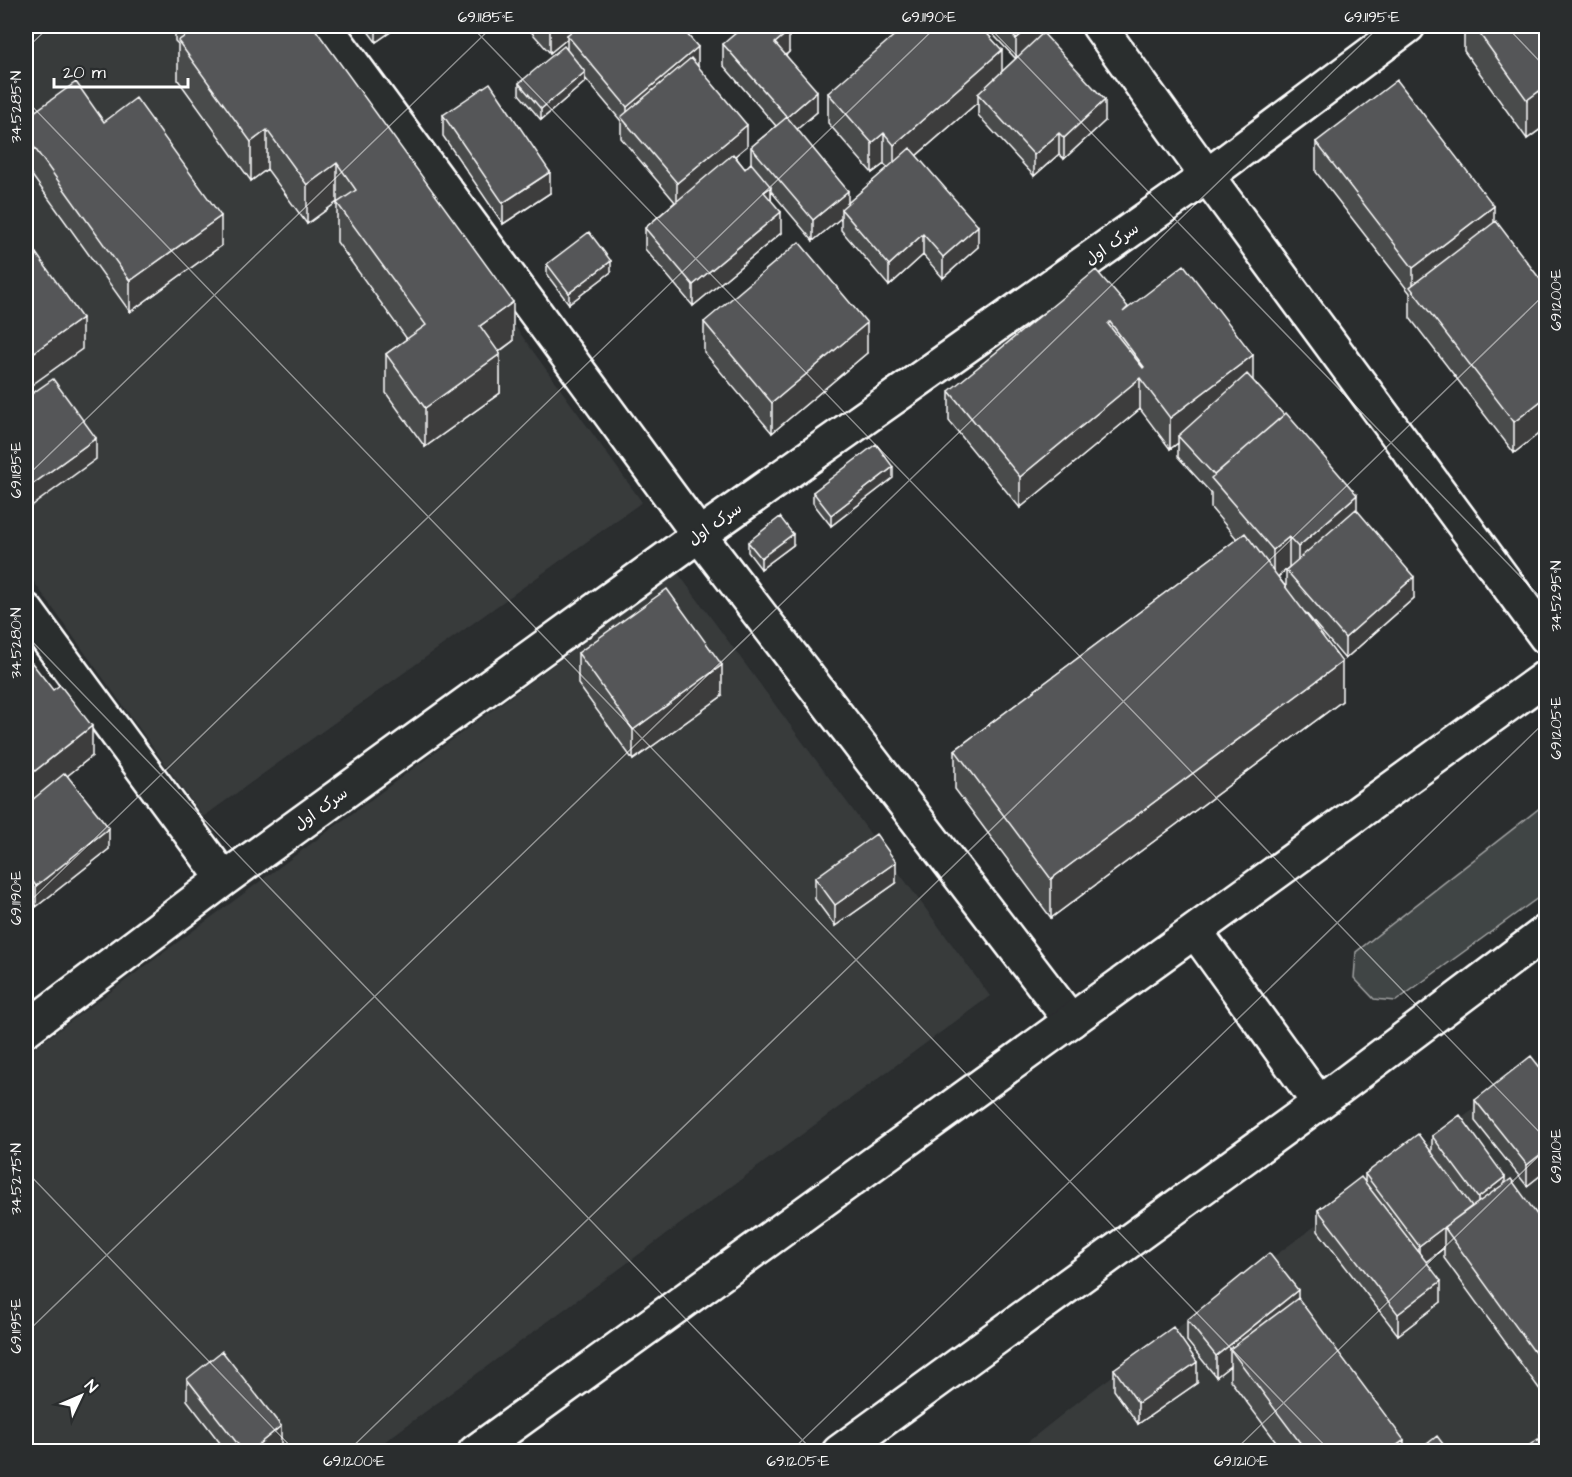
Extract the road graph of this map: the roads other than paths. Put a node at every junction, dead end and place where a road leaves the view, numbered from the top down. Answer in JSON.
{"nodes":[{"id":1,"x":325,"y":26,"type":"edge"},
{"id":2,"x":1100,"y":26,"type":"edge"},
{"id":3,"x":1408,"y":26,"type":"edge"},
{"id":4,"x":1207,"y":176,"type":"junction"},
{"id":5,"x":699,"y":535,"type":"junction"},
{"id":6,"x":26,"y":610,"type":"edge"},
{"id":7,"x":1546,"y":637,"type":"edge"},
{"id":8,"x":1546,"y":677,"type":"edge"},
{"id":9,"x":224,"y":879,"type":"junction"},
{"id":10,"x":1195,"y":931,"type":"junction"},
{"id":11,"x":1546,"y":932,"type":"edge"},
{"id":12,"x":1071,"y":1021,"type":"junction"},
{"id":13,"x":26,"y":1029,"type":"edge"},
{"id":14,"x":1319,"y":1103,"type":"junction"},
{"id":15,"x":475,"y":1452,"type":"edge"},
{"id":16,"x":839,"y":1452,"type":"edge"}],
"edges":[{"from":1,"to":5,"type":"street"},
{"from":2,"to":4,"type":"street"},
{"from":3,"to":4,"type":"street","name":"سرک‌ اول"},
{"from":4,"to":5,"type":"street","name":"سرک‌ اول"},
{"from":4,"to":7,"type":"street"},
{"from":5,"to":9,"type":"street","name":"سرک‌ اول"},
{"from":5,"to":12,"type":"street"},
{"from":6,"to":9,"type":"street"},
{"from":8,"to":10,"type":"street"},
{"from":9,"to":13,"type":"street","name":"سرک‌ اول"},
{"from":10,"to":12,"type":"street"},
{"from":10,"to":14,"type":"street"},
{"from":11,"to":14,"type":"street"},
{"from":12,"to":15,"type":"street"},
{"from":14,"to":16,"type":"street"}]}
